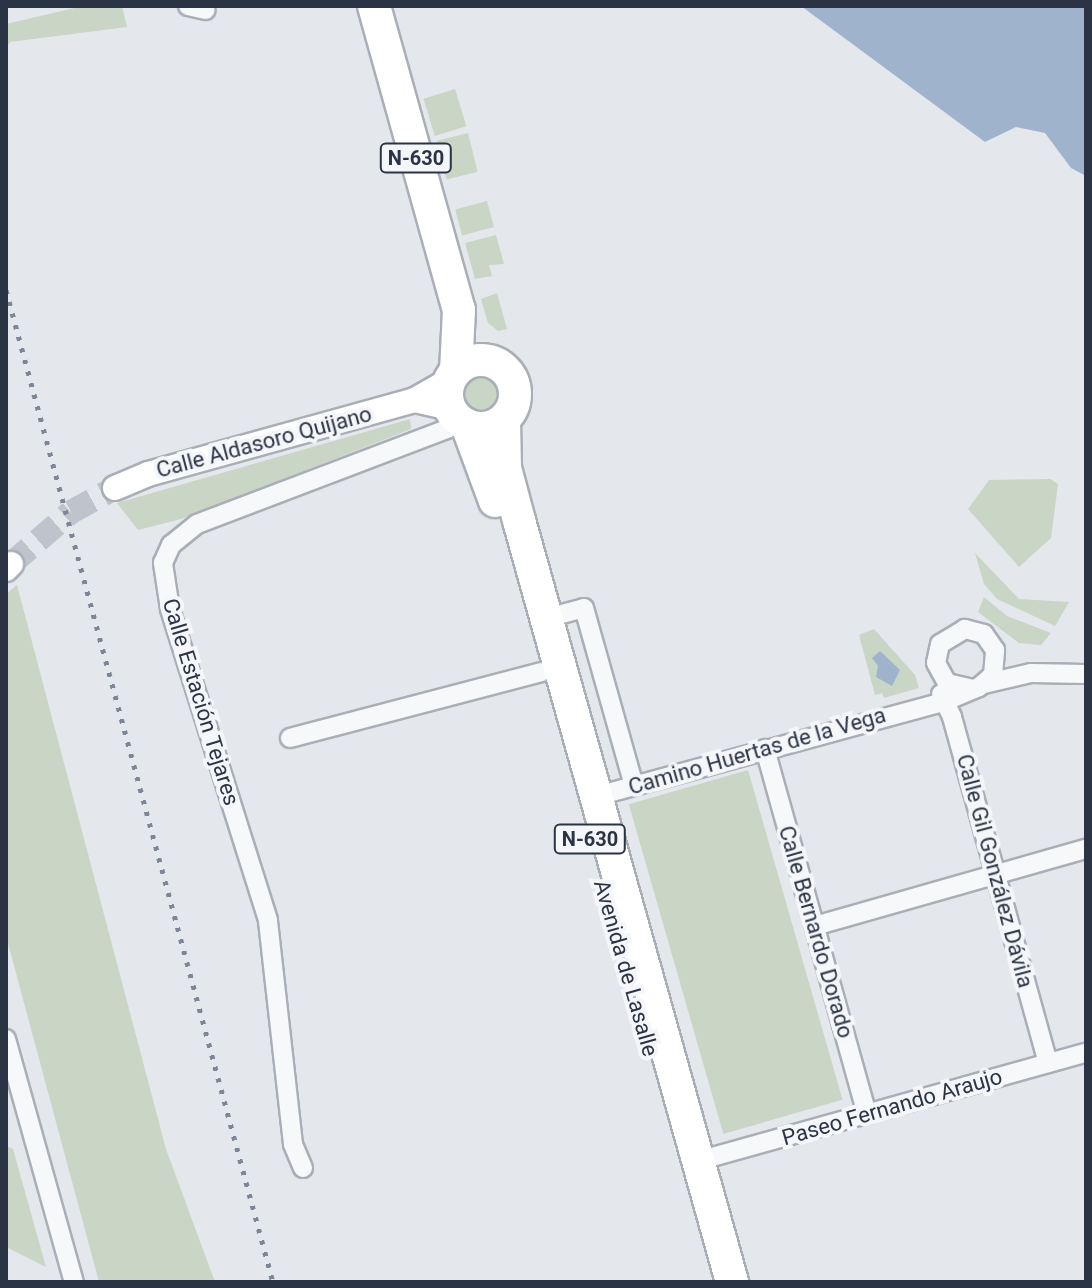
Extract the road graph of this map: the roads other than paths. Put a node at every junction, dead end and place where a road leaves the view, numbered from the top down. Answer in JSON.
{"nodes":[{"id":1,"x":374,"y":6,"type":"edge"},
{"id":2,"x":459,"y":310,"type":"junction"},
{"id":3,"x":499,"y":365,"type":"junction"},
{"id":4,"x":456,"y":400,"type":"junction"},
{"id":5,"x":504,"y":420,"type":"junction"},
{"id":6,"x":115,"y":488,"type":"tunnel mouth"},
{"id":7,"x":547,"y":618,"type":"junction"},
{"id":8,"x":995,"y":650,"type":"junction"},
{"id":9,"x":542,"y":672,"type":"junction"},
{"id":10,"x":1031,"y":673,"type":"junction"},
{"id":11,"x":938,"y":674,"type":"junction"},
{"id":12,"x":1086,"y":674,"type":"edge"},
{"id":13,"x":979,"y":687,"type":"junction"},
{"id":14,"x":946,"y":701,"type":"junction"},
{"id":15,"x":918,"y":706,"type":"junction"},
{"id":16,"x":290,"y":738,"type":"dead end"},
{"id":17,"x":765,"y":749,"type":"junction"},
{"id":18,"x":634,"y":786,"type":"junction"},
{"id":19,"x":597,"y":796,"type":"junction"},
{"id":20,"x":1086,"y":849,"type":"edge"},
{"id":21,"x":996,"y":874,"type":"junction"},
{"id":22,"x":815,"y":926,"type":"junction"},
{"id":23,"x":6,"y":1039,"type":"edge"},
{"id":24,"x":1086,"y":1053,"type":"edge"},
{"id":25,"x":1048,"y":1063,"type":"junction"},
{"id":26,"x":867,"y":1114,"type":"junction"},
{"id":27,"x":698,"y":1161,"type":"junction"},
{"id":28,"x":303,"y":1168,"type":"dead end"},
{"id":29,"x":74,"y":1282,"type":"edge"},
{"id":30,"x":714,"y":1282,"type":"edge"},
{"id":31,"x":732,"y":1282,"type":"edge"}],
"edges":[{"from":1,"to":2,"type":"highway","name":"Avenida de Lasalle","number":"N-630"},
{"from":2,"to":3,"type":"highway","name":"Avenida de Lasalle","number":"N-630"},
{"from":2,"to":4,"type":"highway","name":"Avenida de Lasalle","number":"N-630"},
{"from":3,"to":4,"type":"highway"},
{"from":3,"to":5,"type":"highway","number":"N-630"},
{"from":4,"to":5,"type":"highway"},
{"from":4,"to":6,"type":"main road","name":"Calle Aldasoro Quijano"},
{"from":4,"to":9,"type":"highway","name":"Avenida de Lasalle","number":"N-630"},
{"from":4,"to":28,"type":"street","name":"Calle Estación Tejares"},
{"from":5,"to":7,"type":"highway","name":"Avenida de Lasalle","number":"N-630"},
{"from":7,"to":18,"type":"street"},
{"from":7,"to":19,"type":"highway","name":"Avenida de Lasalle","number":"N-630"},
{"from":8,"to":10,"type":"street"},
{"from":8,"to":11,"type":"street"},
{"from":8,"to":13,"type":"street"},
{"from":9,"to":16,"type":"street"},
{"from":9,"to":30,"type":"highway","name":"Avenida de Lasalle","number":"N-630"},
{"from":10,"to":12,"type":"street","name":"Camino Huertas de la Vega"},
{"from":10,"to":13,"type":"street","name":"Camino Huertas de la Vega"},
{"from":11,"to":13,"type":"street"},
{"from":11,"to":14,"type":"street","name":"Calle Gil González Dávila"},
{"from":11,"to":15,"type":"street"},
{"from":13,"to":14,"type":"street","name":"Camino Huertas de la Vega"},
{"from":14,"to":15,"type":"street","name":"Camino Huertas de la Vega"},
{"from":14,"to":21,"type":"street","name":"Calle Gil González Dávila"},
{"from":15,"to":17,"type":"street","name":"Camino Huertas de la Vega"},
{"from":17,"to":18,"type":"street","name":"Camino Huertas de la Vega"},
{"from":17,"to":22,"type":"street","name":"Calle Bernardo Dorado"},
{"from":18,"to":19,"type":"street","name":"Camino Huertas de la Vega"},
{"from":19,"to":27,"type":"highway","name":"Avenida de Lasalle","number":"N-630"},
{"from":20,"to":21,"type":"street"},
{"from":21,"to":22,"type":"street"},
{"from":21,"to":25,"type":"street","name":"Calle Gil González Dávila"},
{"from":22,"to":26,"type":"street","name":"Calle Bernardo Dorado"},
{"from":23,"to":29,"type":"street"},
{"from":24,"to":25,"type":"street","name":"Paseo Fernando Araujo"},
{"from":25,"to":26,"type":"street","name":"Paseo Fernando Araujo"},
{"from":26,"to":27,"type":"street","name":"Paseo Fernando Araujo"},
{"from":27,"to":31,"type":"highway","name":"Avenida de Lasalle","number":"N-630"}]}
